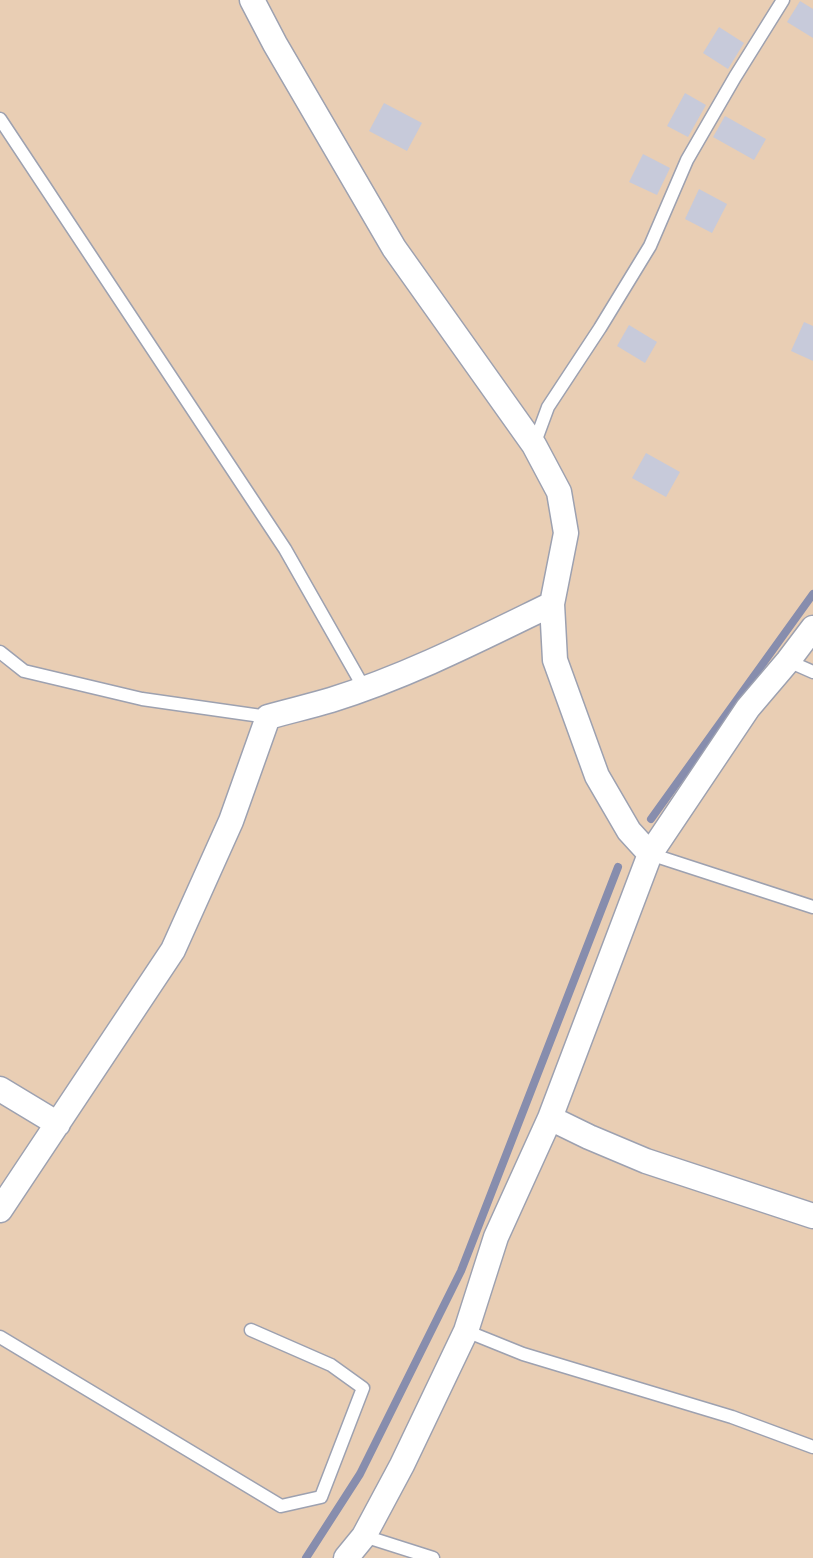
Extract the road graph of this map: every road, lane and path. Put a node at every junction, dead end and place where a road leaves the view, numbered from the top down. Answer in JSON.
{"nodes":[{"id":1,"x":252,"y":0,"type":"edge"},
{"id":2,"x":783,"y":0,"type":"edge"},
{"id":3,"x":0,"y":119,"type":"edge"},
{"id":4,"x":534,"y":445,"type":"junction"},
{"id":5,"x":552,"y":604,"type":"junction"},
{"id":6,"x":813,"y":628,"type":"edge"},
{"id":7,"x":0,"y":652,"type":"edge"},
{"id":8,"x":788,"y":661,"type":"junction"},
{"id":9,"x":813,"y":672,"type":"edge"},
{"id":10,"x":364,"y":688,"type":"junction"},
{"id":11,"x":268,"y":717,"type":"junction"},
{"id":12,"x":650,"y":854,"type":"junction"},
{"id":13,"x":813,"y":907,"type":"edge"},
{"id":14,"x":0,"y":1089,"type":"edge"},
{"id":15,"x":550,"y":1118,"type":"junction"},
{"id":16,"x":58,"y":1124,"type":"junction"},
{"id":17,"x":0,"y":1210,"type":"edge"},
{"id":18,"x":813,"y":1216,"type":"edge"},
{"id":19,"x":251,"y":1330,"type":"dead end"},
{"id":20,"x":465,"y":1331,"type":"junction"},
{"id":21,"x":0,"y":1336,"type":"edge"},
{"id":22,"x":813,"y":1447,"type":"edge"},
{"id":23,"x":364,"y":1536,"type":"junction"},
{"id":24,"x":346,"y":1558,"type":"edge"},
{"id":25,"x":433,"y":1558,"type":"edge"}],
"edges":[{"from":1,"to":4,"type":"street"},
{"from":2,"to":4,"type":"lane"},
{"from":3,"to":10,"type":"lane"},
{"from":4,"to":5,"type":"street"},
{"from":5,"to":10,"type":"street"},
{"from":5,"to":12,"type":"street"},
{"from":6,"to":8,"type":"street"},
{"from":7,"to":11,"type":"lane"},
{"from":8,"to":9,"type":"lane"},
{"from":8,"to":12,"type":"street"},
{"from":10,"to":11,"type":"street"},
{"from":11,"to":16,"type":"street"},
{"from":12,"to":13,"type":"lane"},
{"from":12,"to":15,"type":"street"},
{"from":14,"to":16,"type":"street"},
{"from":15,"to":18,"type":"street"},
{"from":15,"to":20,"type":"street"},
{"from":16,"to":17,"type":"street"},
{"from":19,"to":21,"type":"lane"},
{"from":20,"to":22,"type":"lane"},
{"from":20,"to":23,"type":"street"},
{"from":23,"to":24,"type":"street"},
{"from":23,"to":25,"type":"lane"}]}
